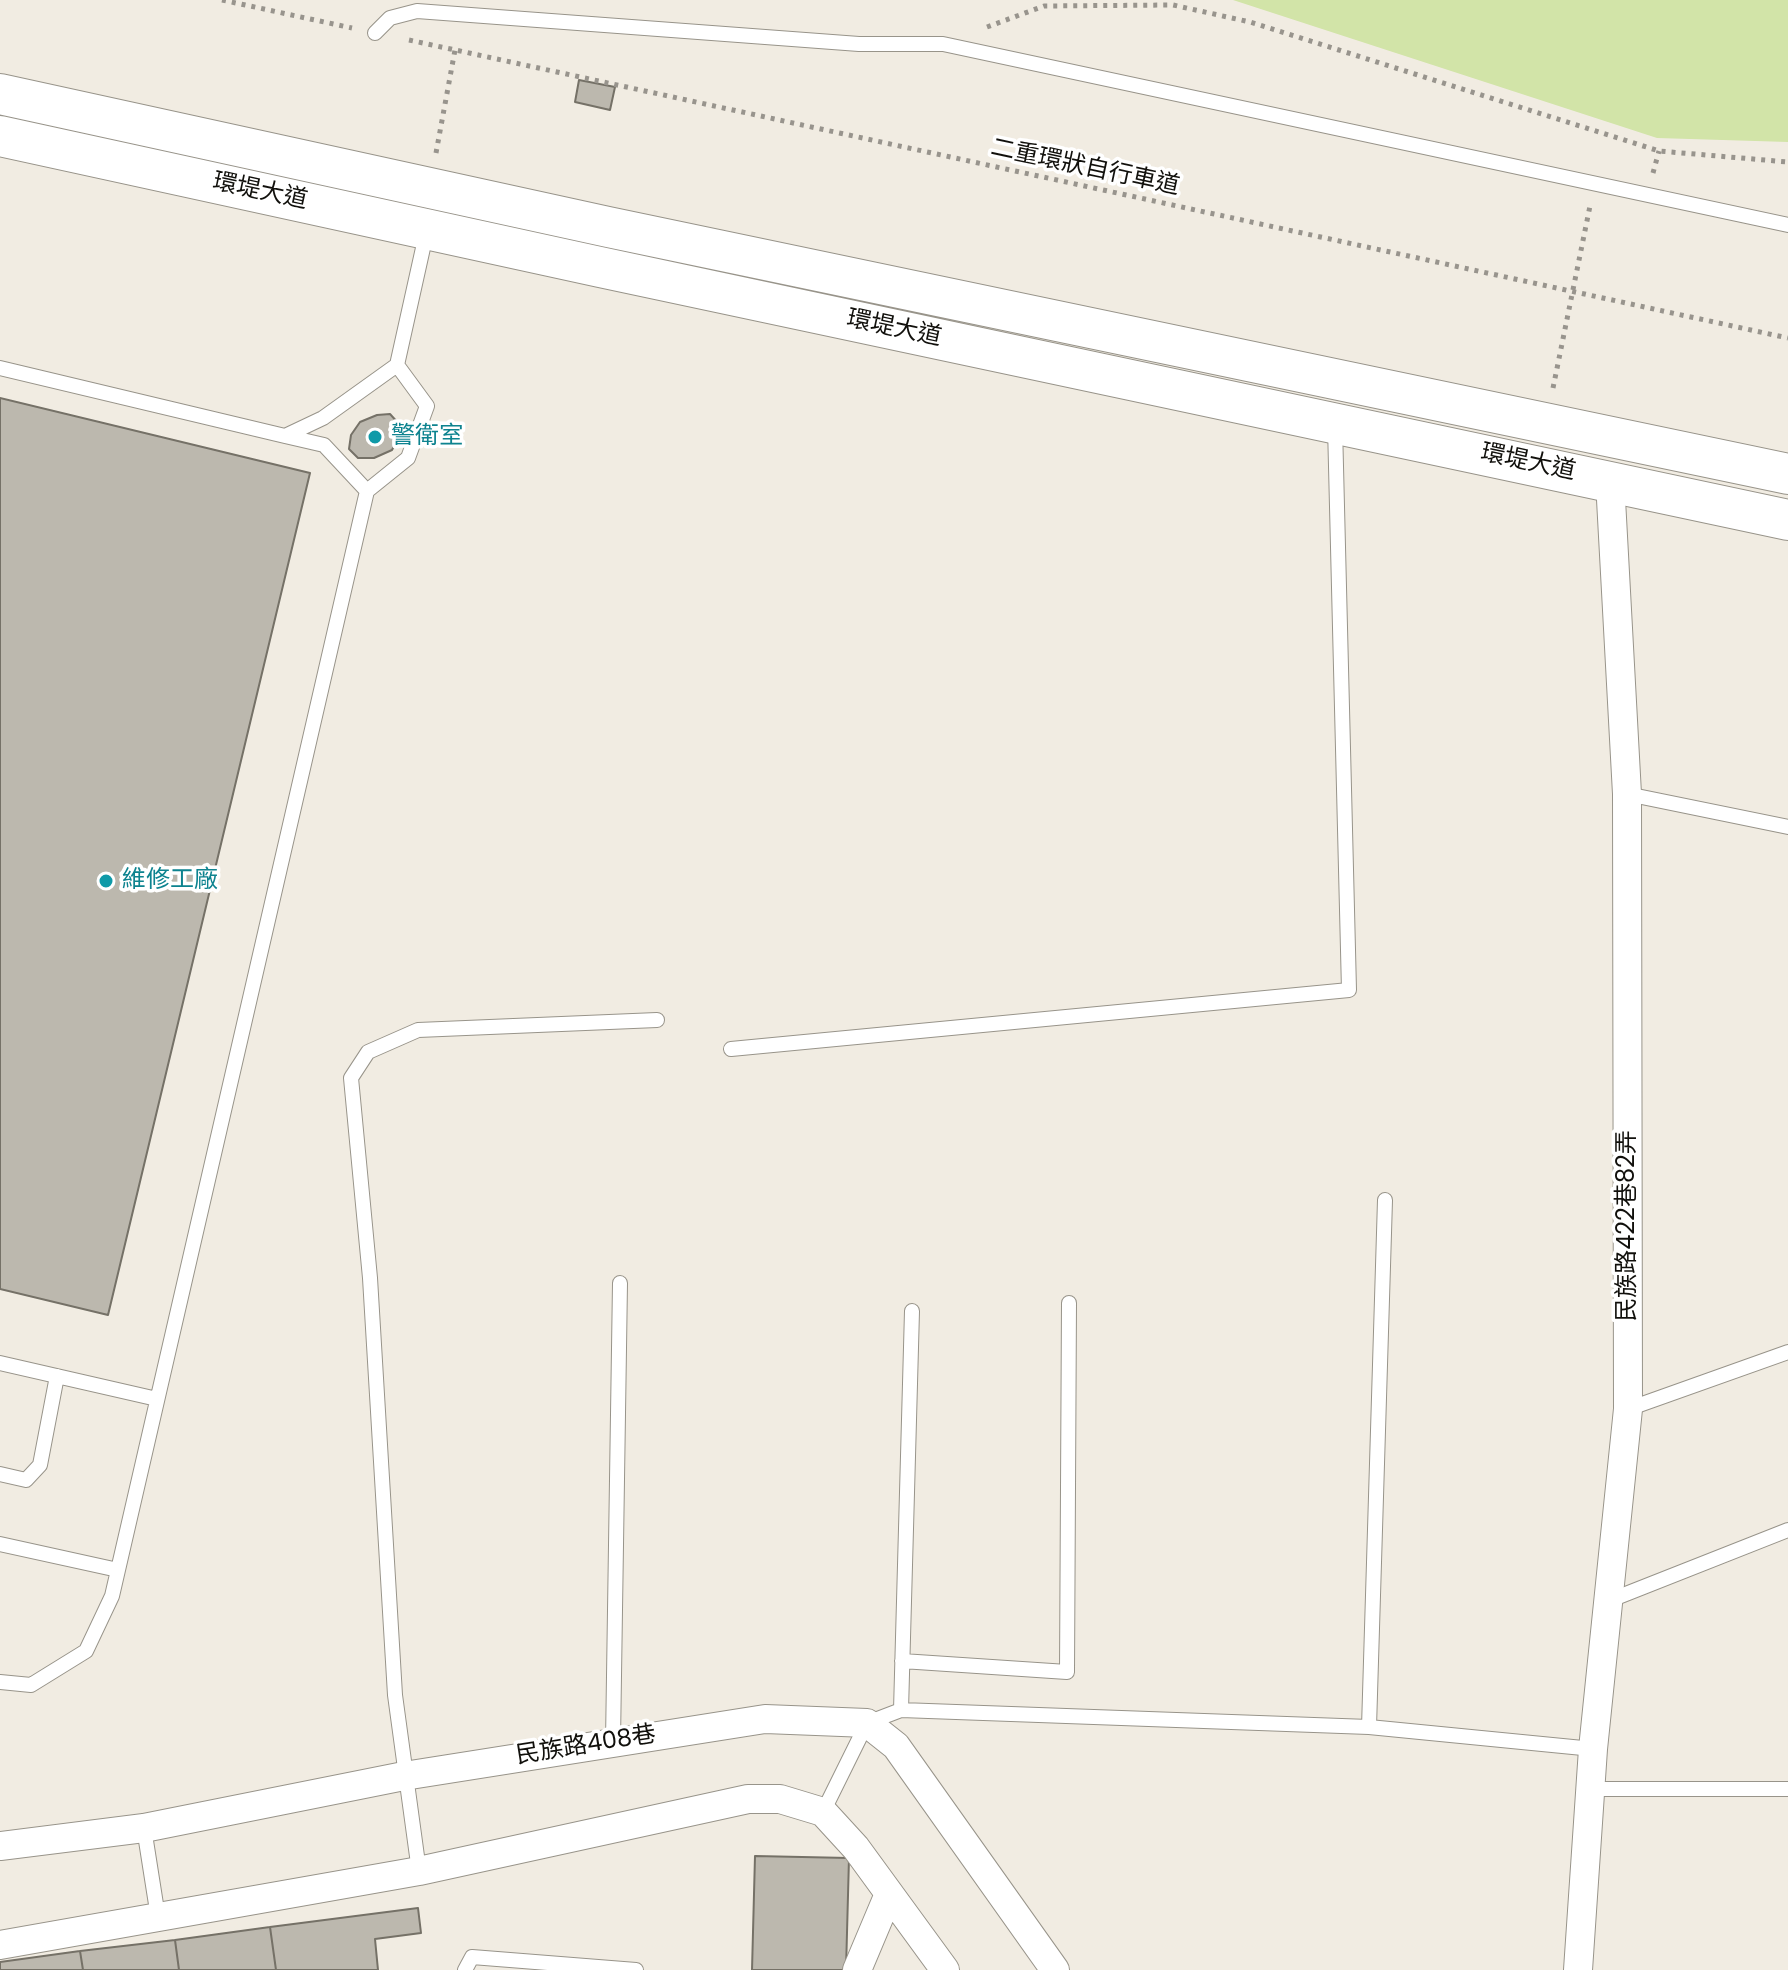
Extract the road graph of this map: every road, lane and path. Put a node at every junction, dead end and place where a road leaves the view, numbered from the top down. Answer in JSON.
{"nodes":[{"id":1,"x":222,"y":0,"type":"edge"},
{"id":2,"x":375,"y":33,"type":"junction"},
{"id":3,"x":943,"y":44,"type":"junction"},
{"id":4,"x":455,"y":50,"type":"junction"},
{"id":5,"x":0,"y":94,"type":"edge"},
{"id":6,"x":0,"y":136,"type":"edge"},
{"id":7,"x":1788,"y":162,"type":"edge"},
{"id":8,"x":436,"y":173,"type":"junction"},
{"id":9,"x":1595,"y":185,"type":"junction"},
{"id":10,"x":1788,"y":225,"type":"edge"},
{"id":11,"x":608,"y":227,"type":"junction"},
{"id":12,"x":427,"y":230,"type":"junction"},
{"id":13,"x":600,"y":267,"type":"junction"},
{"id":14,"x":1571,"y":291,"type":"junction"},
{"id":15,"x":1788,"y":338,"type":"edge"},
{"id":16,"x":397,"y":365,"type":"junction"},
{"id":17,"x":0,"y":368,"type":"edge"},
{"id":18,"x":1551,"y":397,"type":"dead end"},
{"id":19,"x":1335,"y":422,"type":"junction"},
{"id":20,"x":285,"y":436,"type":"junction"},
{"id":21,"x":1619,"y":439,"type":"junction"},
{"id":22,"x":1788,"y":474,"type":"edge"},
{"id":23,"x":1610,"y":481,"type":"junction"},
{"id":24,"x":367,"y":491,"type":"junction"},
{"id":25,"x":1788,"y":520,"type":"edge"},
{"id":26,"x":1627,"y":794,"type":"junction"},
{"id":27,"x":1788,"y":827,"type":"edge"},
{"id":28,"x":657,"y":1020,"type":"dead end"},
{"id":29,"x":731,"y":1049,"type":"dead end"},
{"id":30,"x":1385,"y":1200,"type":"dead end"},
{"id":31,"x":620,"y":1283,"type":"dead end"},
{"id":32,"x":1069,"y":1303,"type":"dead end"},
{"id":33,"x":912,"y":1311,"type":"dead end"},
{"id":34,"x":1788,"y":1352,"type":"edge"},
{"id":35,"x":0,"y":1363,"type":"edge"},
{"id":36,"x":57,"y":1376,"type":"junction"},
{"id":37,"x":157,"y":1399,"type":"junction"},
{"id":38,"x":1628,"y":1409,"type":"junction"},
{"id":39,"x":0,"y":1474,"type":"edge"},
{"id":40,"x":1788,"y":1530,"type":"edge"},
{"id":41,"x":0,"y":1544,"type":"edge"},
{"id":42,"x":118,"y":1570,"type":"junction"},
{"id":43,"x":1608,"y":1601,"type":"junction"},
{"id":44,"x":902,"y":1661,"type":"junction"},
{"id":45,"x":0,"y":1682,"type":"edge"},
{"id":46,"x":901,"y":1710,"type":"junction"},
{"id":47,"x":867,"y":1723,"type":"junction"},
{"id":48,"x":1369,"y":1727,"type":"junction"},
{"id":49,"x":613,"y":1741,"type":"junction"},
{"id":50,"x":1593,"y":1749,"type":"junction"},
{"id":51,"x":404,"y":1776,"type":"junction"},
{"id":52,"x":1589,"y":1789,"type":"junction"},
{"id":53,"x":1788,"y":1789,"type":"edge"},
{"id":54,"x":823,"y":1812,"type":"junction"},
{"id":55,"x":144,"y":1828,"type":"junction"},
{"id":56,"x":0,"y":1846,"type":"edge"},
{"id":57,"x":419,"y":1871,"type":"junction"},
{"id":58,"x":889,"y":1894,"type":"junction"},
{"id":59,"x":158,"y":1917,"type":"junction"},
{"id":60,"x":0,"y":1945,"type":"edge"},
{"id":61,"x":465,"y":1970,"type":"edge"},
{"id":62,"x":636,"y":1970,"type":"edge"},
{"id":63,"x":857,"y":1970,"type":"edge"},
{"id":64,"x":945,"y":1970,"type":"edge"},
{"id":65,"x":1055,"y":1970,"type":"edge"},
{"id":66,"x":1578,"y":1970,"type":"edge"}],
"edges":[{"from":1,"to":2,"type":"path","name":"二重環狀自行車道"},
{"from":2,"to":3,"type":"lane"},
{"from":2,"to":4,"type":"path","name":"二重環狀自行車道"},
{"from":3,"to":7,"type":"path"},
{"from":3,"to":9,"type":"lane"},
{"from":4,"to":8,"type":"path"},
{"from":4,"to":14,"type":"path","name":"二重環狀自行車道"},
{"from":5,"to":8,"type":"street","name":"環堤大道"},
{"from":6,"to":12,"type":"street","name":"環堤大道"},
{"from":8,"to":11,"type":"street","name":"環堤大道"},
{"from":8,"to":12,"type":"street"},
{"from":9,"to":10,"type":"lane"},
{"from":9,"to":14,"type":"path"},
{"from":11,"to":13,"type":"street"},
{"from":11,"to":21,"type":"street","name":"環堤大道"},
{"from":12,"to":13,"type":"street","name":"環堤大道"},
{"from":12,"to":16,"type":"lane"},
{"from":13,"to":19,"type":"street","name":"環堤大道"},
{"from":14,"to":15,"type":"path","name":"二重環狀自行車道"},
{"from":14,"to":18,"type":"path"},
{"from":16,"to":20,"type":"lane"},
{"from":16,"to":24,"type":"lane"},
{"from":17,"to":20,"type":"lane"},
{"from":19,"to":23,"type":"street","name":"環堤大道"},
{"from":19,"to":29,"type":"lane"},
{"from":20,"to":24,"type":"lane"},
{"from":21,"to":22,"type":"street","name":"環堤大道"},
{"from":21,"to":23,"type":"street"},
{"from":23,"to":25,"type":"street","name":"環堤大道"},
{"from":23,"to":26,"type":"street","name":"民族路422巷82弄"},
{"from":24,"to":37,"type":"lane"},
{"from":26,"to":27,"type":"lane"},
{"from":26,"to":38,"type":"street","name":"民族路422巷82弄"},
{"from":28,"to":51,"type":"lane"},
{"from":30,"to":48,"type":"lane"},
{"from":31,"to":49,"type":"lane"},
{"from":32,"to":44,"type":"lane"},
{"from":33,"to":44,"type":"lane"},
{"from":34,"to":38,"type":"lane"},
{"from":35,"to":36,"type":"lane"},
{"from":36,"to":37,"type":"lane"},
{"from":36,"to":39,"type":"lane"},
{"from":37,"to":42,"type":"lane"},
{"from":38,"to":43,"type":"street","name":"民族路422巷82弄"},
{"from":40,"to":43,"type":"lane"},
{"from":41,"to":42,"type":"lane"},
{"from":42,"to":45,"type":"lane"},
{"from":43,"to":50,"type":"street","name":"民族路422巷82弄"},
{"from":44,"to":46,"type":"lane"},
{"from":46,"to":47,"type":"lane"},
{"from":46,"to":48,"type":"lane"},
{"from":47,"to":49,"type":"street","name":"民族路408巷"},
{"from":47,"to":54,"type":"lane"},
{"from":47,"to":65,"type":"street"},
{"from":48,"to":50,"type":"lane"},
{"from":49,"to":51,"type":"street","name":"民族路408巷"},
{"from":50,"to":52,"type":"street","name":"民族路422巷82弄"},
{"from":51,"to":55,"type":"street","name":"民族路408巷"},
{"from":51,"to":57,"type":"lane"},
{"from":52,"to":53,"type":"lane"},
{"from":52,"to":66,"type":"street","name":"民族路422巷82弄"},
{"from":54,"to":57,"type":"street"},
{"from":54,"to":58,"type":"street"},
{"from":55,"to":56,"type":"street","name":"民族路408巷"},
{"from":55,"to":59,"type":"lane"},
{"from":57,"to":59,"type":"street"},
{"from":58,"to":63,"type":"street"},
{"from":58,"to":64,"type":"street"},
{"from":59,"to":60,"type":"street"},
{"from":61,"to":62,"type":"lane"}]}
